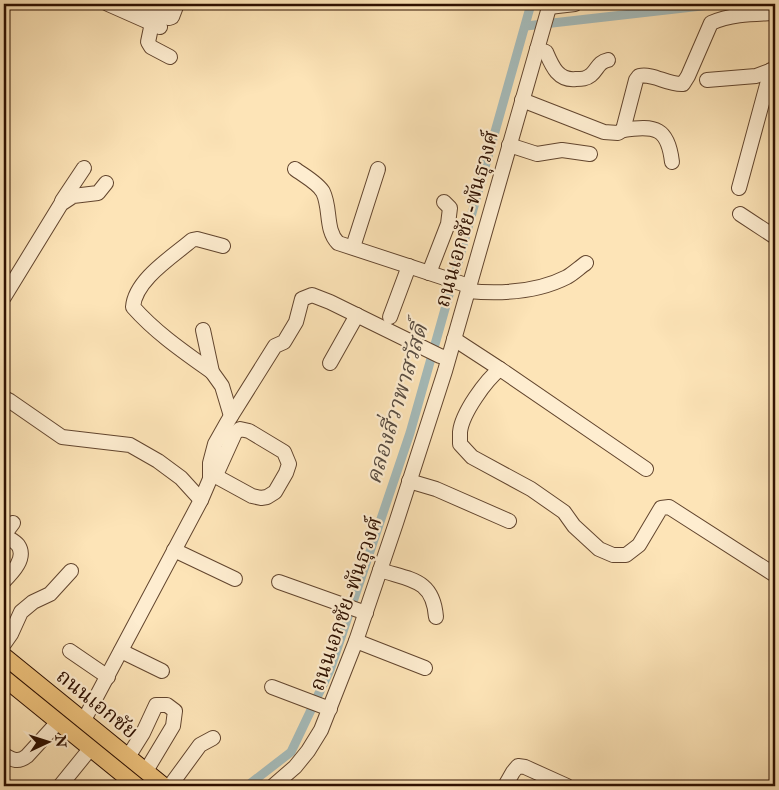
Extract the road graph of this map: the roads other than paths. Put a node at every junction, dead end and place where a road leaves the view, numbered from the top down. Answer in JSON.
{"nodes":[{"id":1,"x":108,"y":4,"type":"edge"},
{"id":2,"x":138,"y":4,"type":"edge"},
{"id":3,"x":177,"y":4,"type":"edge"},
{"id":4,"x":575,"y":4,"type":"edge"},
{"id":5,"x":548,"y":9,"type":"edge"},
{"id":6,"x":775,"y":13,"type":"edge"},
{"id":7,"x":538,"y":44,"type":"junction"},
{"id":8,"x":170,"y":57,"type":"dead end"},
{"id":9,"x":608,"y":60,"type":"dead end"},
{"id":10,"x":773,"y":70,"type":"edge"},
{"id":11,"x":707,"y":80,"type":"dead end"},
{"id":12,"x":522,"y":100,"type":"junction"},
{"id":13,"x":623,"y":130,"type":"junction"},
{"id":14,"x":509,"y":145,"type":"junction"},
{"id":15,"x":590,"y":154,"type":"dead end"},
{"id":16,"x":672,"y":162,"type":"dead end"},
{"id":17,"x":84,"y":168,"type":"dead end"},
{"id":18,"x":378,"y":169,"type":"dead end"},
{"id":19,"x":295,"y":170,"type":"dead end"},
{"id":20,"x":106,"y":183,"type":"dead end"},
{"id":21,"x":739,"y":188,"type":"dead end"},
{"id":22,"x":444,"y":202,"type":"dead end"},
{"id":23,"x":60,"y":204,"type":"junction"},
{"id":24,"x":740,"y":214,"type":"dead end"},
{"id":25,"x":775,"y":237,"type":"edge"},
{"id":26,"x":223,"y":246,"type":"dead end"},
{"id":27,"x":352,"y":248,"type":"junction"},
{"id":28,"x":586,"y":263,"type":"dead end"},
{"id":29,"x":409,"y":266,"type":"junction"},
{"id":30,"x":436,"y":276,"type":"junction"},
{"id":31,"x":465,"y":287,"type":"junction"},
{"id":32,"x":4,"y":297,"type":"edge"},
{"id":33,"x":357,"y":316,"type":"junction"},
{"id":34,"x":390,"y":317,"type":"dead end"},
{"id":35,"x":203,"y":330,"type":"dead end"},
{"id":36,"x":454,"y":339,"type":"junction"},
{"id":37,"x":439,"y":355,"type":"junction"},
{"id":38,"x":330,"y":363,"type":"dead end"},
{"id":39,"x":500,"y":369,"type":"junction"},
{"id":40,"x":212,"y":372,"type":"junction"},
{"id":41,"x":4,"y":398,"type":"edge"},
{"id":42,"x":231,"y":416,"type":"junction"},
{"id":43,"x":646,"y":470,"type":"dead end"},
{"id":44,"x":213,"y":474,"type":"junction"},
{"id":45,"x":409,"y":484,"type":"junction"},
{"id":46,"x":201,"y":500,"type":"junction"},
{"id":47,"x":487,"y":519,"type":"dead end"},
{"id":48,"x":509,"y":521,"type":"dead end"},
{"id":49,"x":13,"y":523,"type":"dead end"},
{"id":50,"x":4,"y":535,"type":"edge"},
{"id":51,"x":174,"y":550,"type":"junction"},
{"id":52,"x":380,"y":570,"type":"junction"},
{"id":53,"x":70,"y":571,"type":"dead end"},
{"id":54,"x":775,"y":575,"type":"edge"},
{"id":55,"x":235,"y":579,"type":"dead end"},
{"id":56,"x":4,"y":581,"type":"edge"},
{"id":57,"x":279,"y":582,"type":"dead end"},
{"id":58,"x":361,"y":612,"type":"junction"},
{"id":59,"x":436,"y":616,"type":"dead end"},
{"id":60,"x":356,"y":641,"type":"junction"},
{"id":61,"x":4,"y":644,"type":"edge"},
{"id":62,"x":70,"y":650,"type":"dead end"},
{"id":63,"x":122,"y":651,"type":"junction"},
{"id":64,"x":4,"y":656,"type":"edge"},
{"id":65,"x":425,"y":668,"type":"dead end"},
{"id":66,"x":162,"y":671,"type":"dead end"},
{"id":67,"x":108,"y":677,"type":"junction"},
{"id":68,"x":6,"y":683,"type":"edge"},
{"id":69,"x":272,"y":687,"type":"dead end"},
{"id":70,"x":326,"y":708,"type":"junction"},
{"id":71,"x":84,"y":720,"type":"junction"},
{"id":72,"x":58,"y":722,"type":"junction"},
{"id":73,"x":213,"y":738,"type":"dead end"},
{"id":74,"x":90,"y":749,"type":"junction"},
{"id":75,"x":4,"y":755,"type":"edge"},
{"id":76,"x":128,"y":757,"type":"junction"},
{"id":77,"x":146,"y":771,"type":"junction"},
{"id":78,"x":60,"y":786,"type":"edge"},
{"id":79,"x":137,"y":786,"type":"edge"},
{"id":80,"x":164,"y":786,"type":"edge"},
{"id":81,"x":170,"y":786,"type":"edge"},
{"id":82,"x":273,"y":786,"type":"edge"},
{"id":83,"x":505,"y":786,"type":"edge"},
{"id":84,"x":568,"y":786,"type":"edge"}],
"edges":[{"from":1,"to":8,"type":"street"},
{"from":2,"to":3,"type":"street"},
{"from":4,"to":5,"type":"street"},
{"from":5,"to":7,"type":"street","name":"ถนนเอกชัย-พันธุวงศ์"},
{"from":6,"to":13,"type":"street"},
{"from":7,"to":9,"type":"street"},
{"from":7,"to":12,"type":"street","name":"ถนนเอกชัย-พันธุวงศ์"},
{"from":10,"to":11,"type":"street"},
{"from":10,"to":21,"type":"street"},
{"from":12,"to":13,"type":"street"},
{"from":12,"to":14,"type":"street","name":"ถนนเอกชัย-พันธุวงศ์"},
{"from":13,"to":16,"type":"street"},
{"from":14,"to":15,"type":"street"},
{"from":14,"to":31,"type":"street","name":"ถนนเอกชัย-พันธุวงศ์"},
{"from":17,"to":23,"type":"street"},
{"from":18,"to":27,"type":"street"},
{"from":19,"to":27,"type":"street"},
{"from":20,"to":23,"type":"street"},
{"from":22,"to":30,"type":"street"},
{"from":23,"to":32,"type":"street"},
{"from":24,"to":25,"type":"street"},
{"from":26,"to":40,"type":"street"},
{"from":27,"to":29,"type":"street"},
{"from":28,"to":31,"type":"street"},
{"from":29,"to":30,"type":"street"},
{"from":29,"to":34,"type":"street"},
{"from":30,"to":31,"type":"street"},
{"from":31,"to":36,"type":"street","name":"ถนนเอกชัย-พันธุวงศ์"},
{"from":33,"to":37,"type":"street"},
{"from":33,"to":38,"type":"street"},
{"from":33,"to":42,"type":"street"},
{"from":35,"to":40,"type":"street"},
{"from":36,"to":37,"type":"street","name":"ถนนเอกชัย-พันธุวงศ์"},
{"from":36,"to":39,"type":"street"},
{"from":37,"to":45,"type":"street","name":"ถนนเอกชัย-พันธุวงศ์"},
{"from":39,"to":43,"type":"street"},
{"from":39,"to":54,"type":"street"},
{"from":40,"to":42,"type":"street"},
{"from":41,"to":46,"type":"street"},
{"from":42,"to":44,"type":"street"},
{"from":44,"to":44,"type":"street"},
{"from":44,"to":46,"type":"street"},
{"from":45,"to":47,"type":"street"},
{"from":45,"to":48,"type":"street"},
{"from":45,"to":52,"type":"street","name":"ถนนเอกชัย-พันธุวงศ์"},
{"from":46,"to":51,"type":"street"},
{"from":49,"to":50,"type":"street"},
{"from":50,"to":56,"type":"street"},
{"from":51,"to":55,"type":"street"},
{"from":51,"to":63,"type":"street"},
{"from":52,"to":58,"type":"street","name":"ถนนเอกชัย-พันธุวงศ์"},
{"from":52,"to":59,"type":"street"},
{"from":53,"to":61,"type":"street"},
{"from":57,"to":58,"type":"street"},
{"from":58,"to":60,"type":"street","name":"ถนนเอกชัย-พันธุวงศ์"},
{"from":60,"to":65,"type":"street"},
{"from":60,"to":70,"type":"street","name":"ถนนเอกชัย-พันธุวงศ์"},
{"from":62,"to":67,"type":"street"},
{"from":63,"to":66,"type":"street"},
{"from":63,"to":67,"type":"street"},
{"from":64,"to":71,"type":"main road","name":"ถนนเอกชัย"},
{"from":67,"to":71,"type":"street"},
{"from":68,"to":72,"type":"main road","name":"ถนนเอกชัย"},
{"from":69,"to":70,"type":"street"},
{"from":70,"to":82,"type":"street","name":"ถนนเอกชัย-พันธุวงศ์"},
{"from":71,"to":76,"type":"main road","name":"ถนนเอกชัย"},
{"from":72,"to":74,"type":"main road","name":"ถนนเอกชัย"},
{"from":72,"to":75,"type":"street"},
{"from":73,"to":81,"type":"street"},
{"from":74,"to":78,"type":"street"},
{"from":74,"to":79,"type":"main road","name":"ถนนเอกชัย"},
{"from":76,"to":77,"type":"main road","name":"ถนนเอกชัย"},
{"from":76,"to":77,"type":"street"},
{"from":77,"to":80,"type":"main road","name":"ถนนเอกชัย"},
{"from":83,"to":84,"type":"street"}]}
